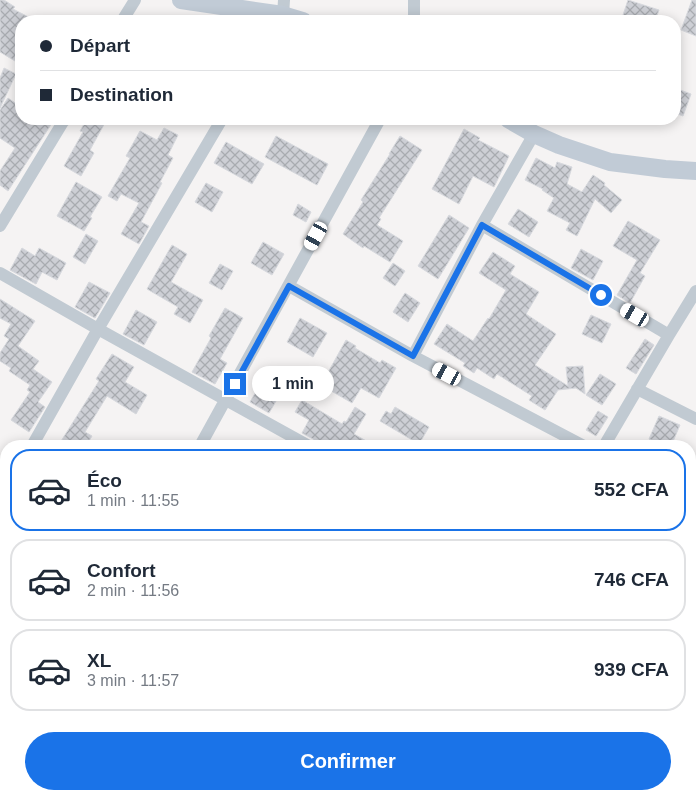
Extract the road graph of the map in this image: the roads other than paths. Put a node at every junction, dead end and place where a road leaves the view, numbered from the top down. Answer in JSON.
{"nodes":[{"id":1,"x":135,"y":0,"type":"edge"},
{"id":2,"x":181,"y":0,"type":"edge"},
{"id":3,"x":414,"y":0,"type":"edge"},
{"id":4,"x":282,"y":12,"type":"edge"},
{"id":5,"x":126,"y":15,"type":"edge"},
{"id":6,"x":414,"y":15,"type":"edge"},
{"id":7,"x":61,"y":125,"type":"edge"},
{"id":8,"x":218,"y":125,"type":"edge"},
{"id":9,"x":377,"y":125,"type":"edge"},
{"id":10,"x":518,"y":125,"type":"edge"},
{"id":11,"x":534,"y":134,"type":"junction"},
{"id":12,"x":696,"y":170,"type":"edge"},
{"id":13,"x":482,"y":225,"type":"junction"},
{"id":14,"x":0,"y":226,"type":"edge"},
{"id":15,"x":0,"y":273,"type":"edge"},
{"id":16,"x":289,"y":286,"type":"junction"},
{"id":17,"x":696,"y":291,"type":"edge"},
{"id":18,"x":98,"y":329,"type":"junction"},
{"id":19,"x":669,"y":335,"type":"junction"},
{"id":20,"x":413,"y":356,"type":"junction"},
{"id":21,"x":637,"y":389,"type":"junction"},
{"id":22,"x":226,"y":401,"type":"junction"},
{"id":23,"x":696,"y":419,"type":"edge"},
{"id":24,"x":35,"y":440,"type":"edge"},
{"id":25,"x":203,"y":440,"type":"edge"},
{"id":26,"x":298,"y":440,"type":"edge"},
{"id":27,"x":573,"y":440,"type":"edge"},
{"id":28,"x":607,"y":440,"type":"edge"}],
"edges":[{"from":1,"to":5,"type":"street"},
{"from":2,"to":4,"type":"street"},
{"from":3,"to":6,"type":"street"},
{"from":7,"to":14,"type":"street"},
{"from":8,"to":18,"type":"street"},
{"from":9,"to":16,"type":"street"},
{"from":10,"to":11,"type":"street"},
{"from":11,"to":12,"type":"street"},
{"from":11,"to":13,"type":"street"},
{"from":13,"to":19,"type":"street"},
{"from":13,"to":20,"type":"street"},
{"from":15,"to":18,"type":"street"},
{"from":16,"to":20,"type":"street"},
{"from":16,"to":22,"type":"street"},
{"from":17,"to":19,"type":"street"},
{"from":18,"to":22,"type":"street"},
{"from":18,"to":24,"type":"street"},
{"from":19,"to":21,"type":"street"},
{"from":20,"to":27,"type":"street"},
{"from":21,"to":23,"type":"street"},
{"from":21,"to":28,"type":"street"},
{"from":22,"to":25,"type":"street"},
{"from":22,"to":26,"type":"street"}]}
